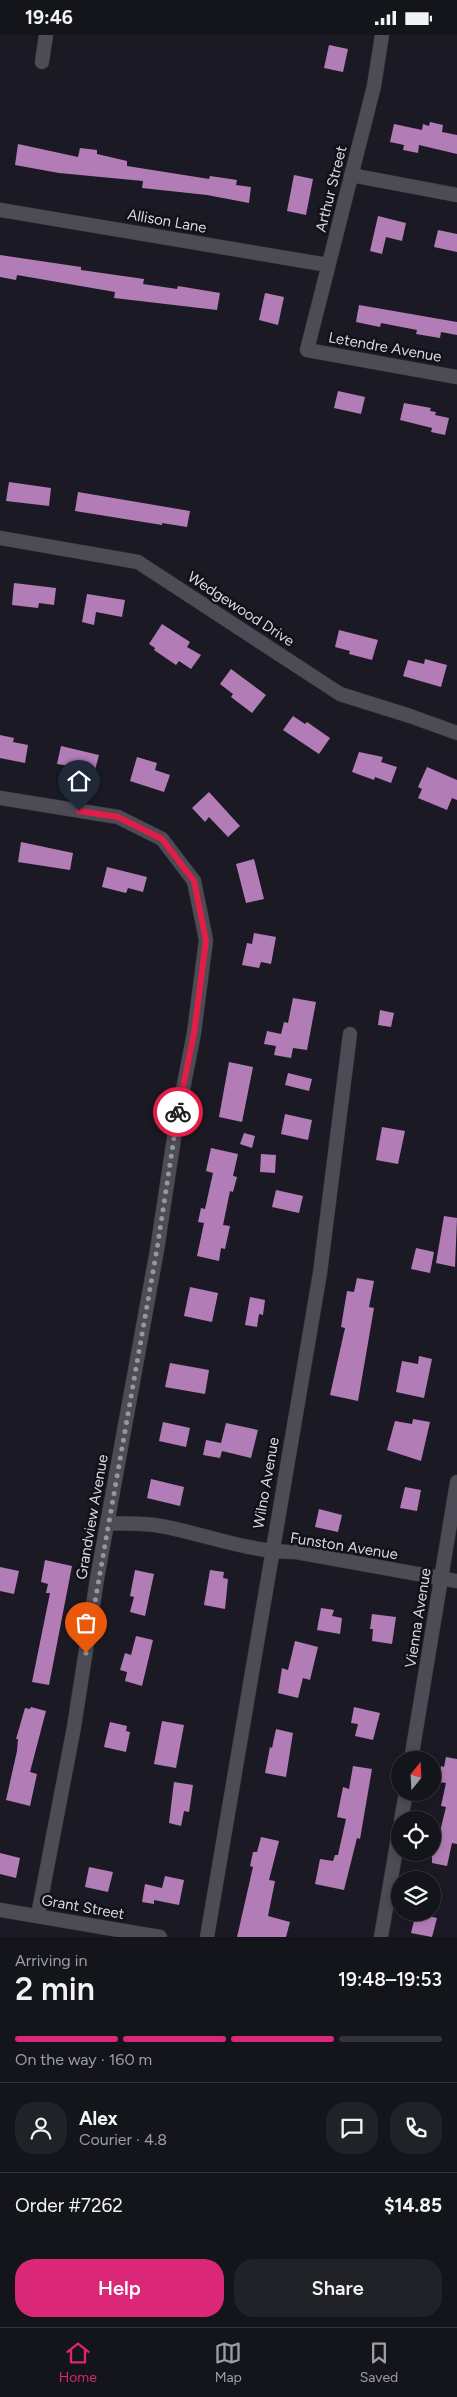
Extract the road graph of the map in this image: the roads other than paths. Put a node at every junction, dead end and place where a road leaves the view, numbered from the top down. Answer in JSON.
{"nodes":[{"id":1,"x":46,"y":35,"type":"edge"},
{"id":2,"x":382,"y":35,"type":"edge"},
{"id":3,"x":42,"y":62,"type":"dead end"},
{"id":4,"x":351,"y":175,"type":"junction"},
{"id":5,"x":457,"y":195,"type":"edge"},
{"id":6,"x":0,"y":210,"type":"edge"},
{"id":7,"x":328,"y":265,"type":"junction"},
{"id":8,"x":307,"y":349,"type":"joint"},
{"id":9,"x":457,"y":377,"type":"edge"},
{"id":10,"x":0,"y":538,"type":"edge"},
{"id":11,"x":457,"y":733,"type":"edge"},
{"id":12,"x":0,"y":798,"type":"edge"},
{"id":13,"x":350,"y":1034,"type":"dead end"},
{"id":14,"x":457,"y":1482,"type":"edge"},
{"id":15,"x":108,"y":1523,"type":"junction"},
{"id":16,"x":271,"y":1552,"type":"junction"},
{"id":17,"x":441,"y":1579,"type":"junction"},
{"id":18,"x":457,"y":1581,"type":"edge"},
{"id":19,"x":412,"y":1751,"type":"edge"},
{"id":20,"x":394,"y":1861,"type":"edge"},
{"id":21,"x":0,"y":1910,"type":"edge"},
{"id":22,"x":38,"y":1915,"type":"junction"},
{"id":23,"x":160,"y":1937,"type":"edge"},
{"id":24,"x":207,"y":1937,"type":"edge"},
{"id":25,"x":381,"y":1937,"type":"edge"}],
"edges":[{"from":1,"to":3,"type":"street"},
{"from":2,"to":4,"type":"street","name":"Arthur Street"},
{"from":4,"to":5,"type":"street"},
{"from":4,"to":7,"type":"street","name":"Arthur Street"},
{"from":6,"to":7,"type":"street","name":"Allison Lane"},
{"from":7,"to":8,"type":"street","name":"Arthur Street"},
{"from":8,"to":9,"type":"street","name":"Letendre Avenue"},
{"from":10,"to":11,"type":"street","name":"Wedgewood Drive"},
{"from":12,"to":15,"type":"street","name":"Grandview Avenue"},
{"from":13,"to":16,"type":"street","name":"Wilno Avenue"},
{"from":14,"to":17,"type":"street","name":"Vienna Avenue"},
{"from":15,"to":16,"type":"street","name":"Funston Avenue"},
{"from":15,"to":22,"type":"street","name":"Grandview Avenue"},
{"from":16,"to":17,"type":"street","name":"Funston Avenue"},
{"from":16,"to":24,"type":"street","name":"Wilno Avenue"},
{"from":17,"to":18,"type":"street","name":"Funston Avenue"},
{"from":17,"to":19,"type":"street","name":"Vienna Avenue"},
{"from":20,"to":25,"type":"street"},
{"from":21,"to":22,"type":"street","name":"Grant Street"},
{"from":22,"to":23,"type":"street","name":"Grant Street"}]}
